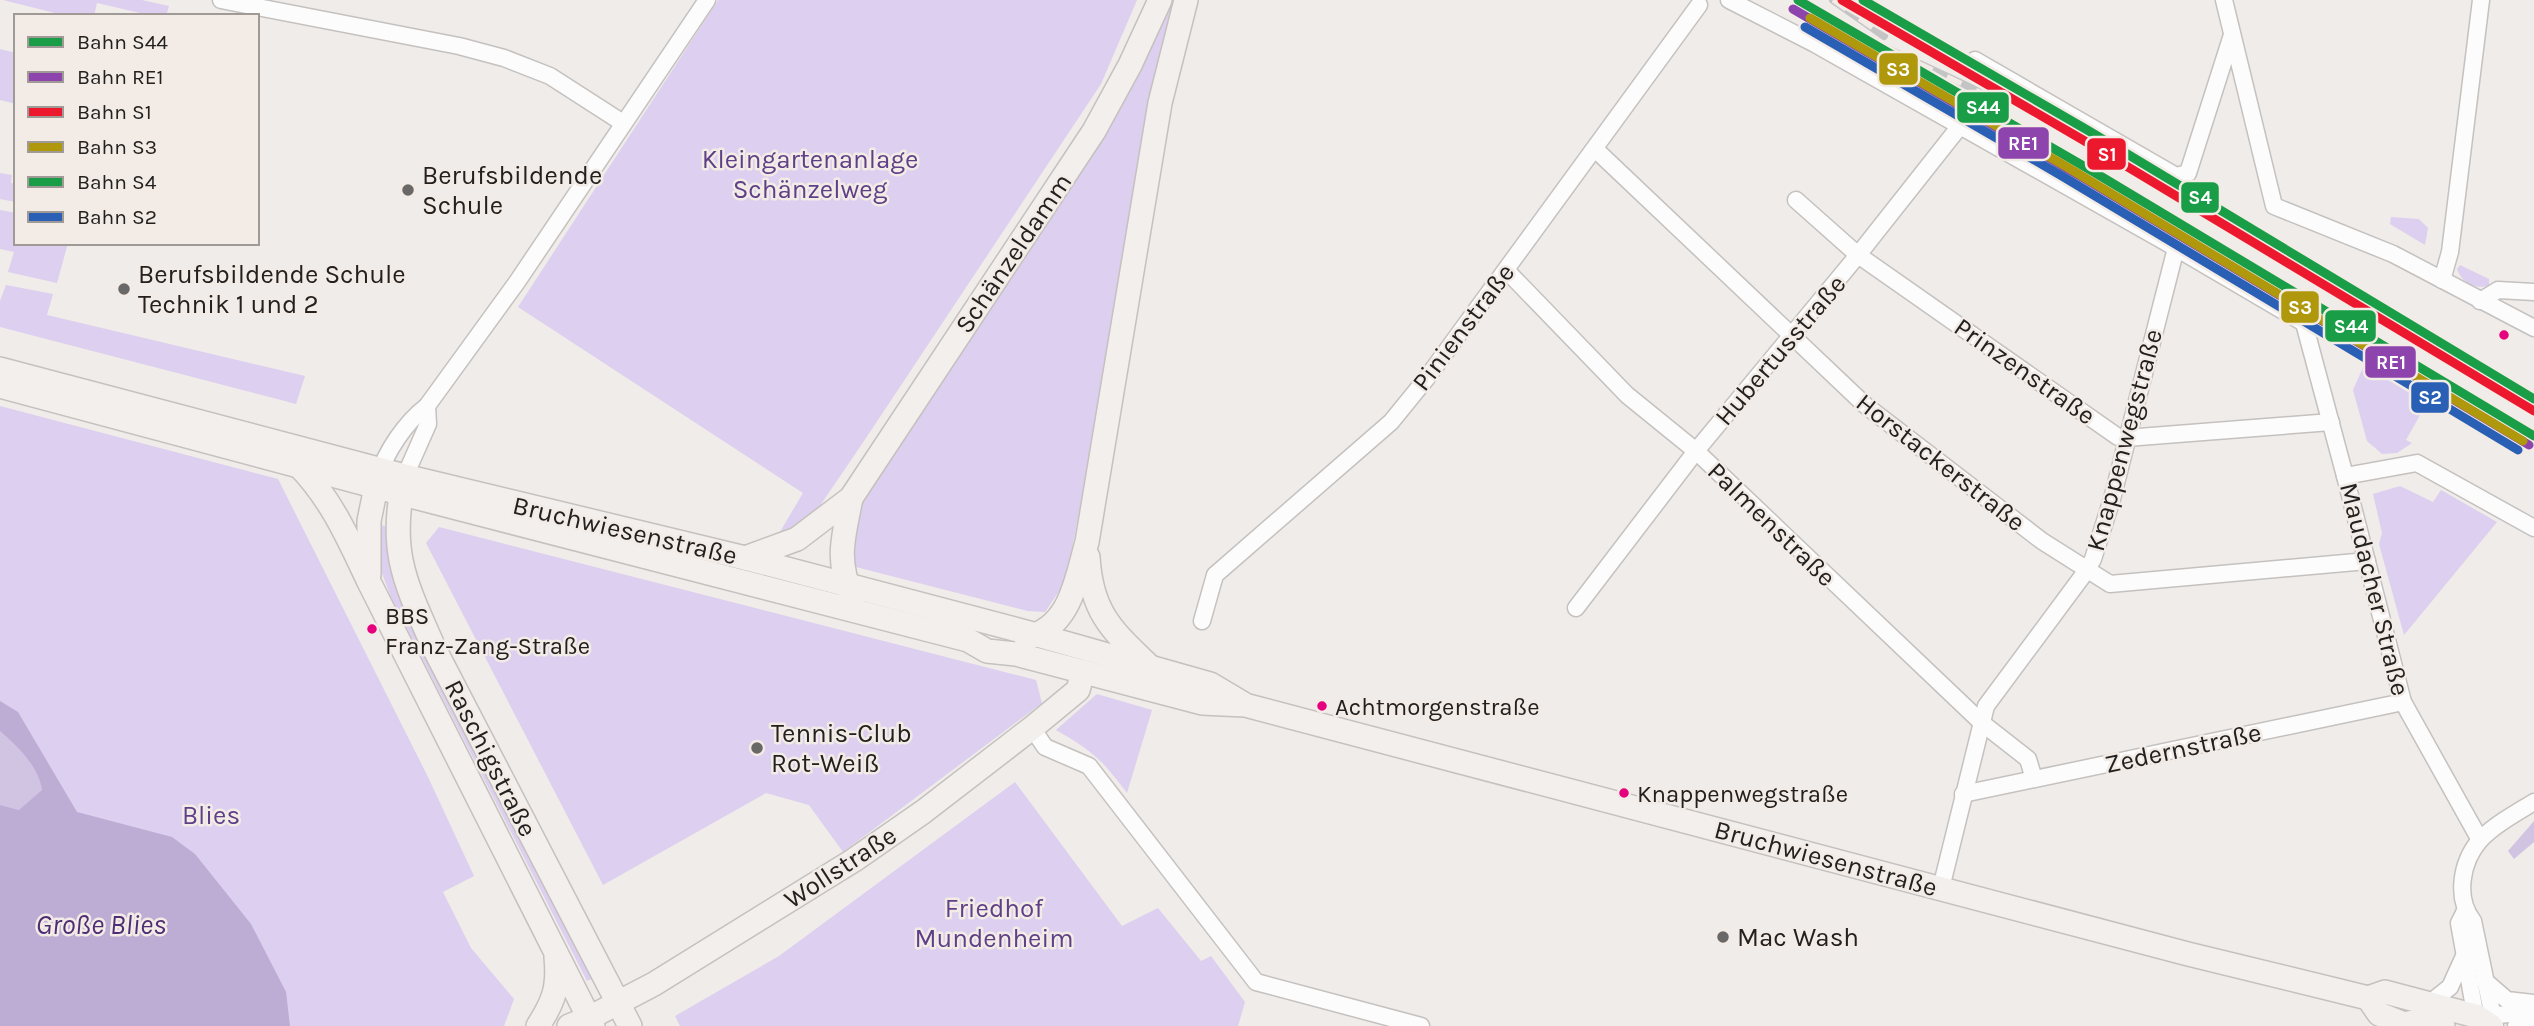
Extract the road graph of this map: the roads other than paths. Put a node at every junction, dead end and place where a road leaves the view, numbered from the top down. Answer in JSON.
{"nodes":[{"id":1,"x":221,"y":0,"type":"edge"},
{"id":2,"x":707,"y":0,"type":"edge"},
{"id":3,"x":1160,"y":0,"type":"edge"},
{"id":4,"x":1186,"y":0,"type":"edge"},
{"id":5,"x":1729,"y":0,"type":"edge"},
{"id":6,"x":2224,"y":0,"type":"edge"},
{"id":7,"x":2481,"y":0,"type":"edge"},
{"id":8,"x":1699,"y":2,"type":"edge"},
{"id":9,"x":2233,"y":33,"type":"junction"},
{"id":10,"x":1975,"y":60,"type":"dead end"},
{"id":11,"x":622,"y":123,"type":"junction"},
{"id":12,"x":1960,"y":127,"type":"junction"},
{"id":13,"x":1595,"y":149,"type":"junction"},
{"id":14,"x":1796,"y":201,"type":"dead end"},
{"id":15,"x":2176,"y":248,"type":"junction"},
{"id":16,"x":1858,"y":255,"type":"junction"},
{"id":17,"x":1506,"y":270,"type":"junction"},
{"id":18,"x":2442,"y":280,"type":"junction"},
{"id":19,"x":2534,"y":292,"type":"edge"},
{"id":20,"x":2480,"y":301,"type":"junction"},
{"id":21,"x":2530,"y":322,"type":"edge"},
{"id":22,"x":1791,"y":335,"type":"junction"},
{"id":23,"x":0,"y":369,"type":"edge"},
{"id":24,"x":0,"y":386,"type":"edge"},
{"id":25,"x":428,"y":406,"type":"junction"},
{"id":26,"x":2331,"y":422,"type":"junction"},
{"id":27,"x":2126,"y":438,"type":"junction"},
{"id":28,"x":1696,"y":451,"type":"junction"},
{"id":29,"x":299,"y":466,"type":"junction"},
{"id":30,"x":2345,"y":476,"type":"junction"},
{"id":31,"x":378,"y":478,"type":"junction"},
{"id":32,"x":403,"y":485,"type":"junction"},
{"id":33,"x":851,"y":498,"type":"junction"},
{"id":34,"x":2534,"y":528,"type":"edge"},
{"id":35,"x":1087,"y":542,"type":"junction"},
{"id":36,"x":745,"y":558,"type":"junction"},
{"id":37,"x":2367,"y":561,"type":"junction"},
{"id":38,"x":2087,"y":570,"type":"junction"},
{"id":39,"x":369,"y":582,"type":"junction"},
{"id":40,"x":846,"y":584,"type":"junction"},
{"id":41,"x":1576,"y":608,"type":"dead end"},
{"id":42,"x":858,"y":612,"type":"junction"},
{"id":43,"x":1202,"y":621,"type":"dead end"},
{"id":44,"x":1037,"y":635,"type":"junction"},
{"id":45,"x":968,"y":640,"type":"junction"},
{"id":46,"x":1149,"y":666,"type":"junction"},
{"id":47,"x":1083,"y":672,"type":"junction"},
{"id":48,"x":2403,"y":702,"type":"junction"},
{"id":49,"x":1245,"y":705,"type":"junction"},
{"id":50,"x":1982,"y":723,"type":"junction"},
{"id":51,"x":1032,"y":728,"type":"junction"},
{"id":52,"x":2034,"y":779,"type":"junction"},
{"id":53,"x":1963,"y":794,"type":"junction"},
{"id":54,"x":2534,"y":802,"type":"edge"},
{"id":55,"x":2480,"y":841,"type":"junction"},
{"id":56,"x":1941,"y":888,"type":"junction"},
{"id":57,"x":2465,"y":911,"type":"junction"},
{"id":58,"x":555,"y":948,"type":"junction"},
{"id":59,"x":2465,"y":954,"type":"junction"},
{"id":60,"x":2486,"y":981,"type":"junction"},
{"id":61,"x":2368,"y":998,"type":"junction"},
{"id":62,"x":2431,"y":1002,"type":"junction"},
{"id":63,"x":618,"y":1003,"type":"junction"},
{"id":64,"x":2534,"y":1005,"type":"edge"},
{"id":65,"x":2534,"y":1020,"type":"edge"},
{"id":66,"x":2486,"y":1022,"type":"edge"},
{"id":67,"x":584,"y":1023,"type":"edge"},
{"id":68,"x":2406,"y":1025,"type":"edge"},
{"id":69,"x":538,"y":1026,"type":"edge"},
{"id":70,"x":630,"y":1026,"type":"edge"},
{"id":71,"x":1421,"y":1026,"type":"edge"},
{"id":72,"x":2443,"y":1026,"type":"edge"},
{"id":73,"x":2516,"y":1026,"type":"edge"}],
"edges":[{"from":1,"to":11,"type":"street"},
{"from":2,"to":11,"type":"street"},
{"from":3,"to":33,"type":"main road","name":"Schänzeldamm"},
{"from":4,"to":35,"type":"main road"},
{"from":5,"to":12,"type":"street"},
{"from":6,"to":9,"type":"street"},
{"from":7,"to":18,"type":"street"},
{"from":8,"to":13,"type":"street","name":"Pinienstraße"},
{"from":9,"to":10,"type":"street"},
{"from":9,"to":18,"type":"street"},
{"from":11,"to":25,"type":"street"},
{"from":12,"to":15,"type":"street"},
{"from":12,"to":16,"type":"street","name":"Hubertusstraße"},
{"from":13,"to":17,"type":"street","name":"Pinienstraße"},
{"from":13,"to":22,"type":"street","name":"Horstackerstraße"},
{"from":14,"to":16,"type":"street","name":"Prinzenstraße"},
{"from":15,"to":26,"type":"street","name":"Maudacher Straße"},
{"from":15,"to":27,"type":"street","name":"Knappenwegstraße"},
{"from":16,"to":22,"type":"street","name":"Hubertusstraße"},
{"from":16,"to":27,"type":"street","name":"Prinzenstraße"},
{"from":17,"to":28,"type":"street","name":"Palmenstraße"},
{"from":17,"to":43,"type":"street","name":"Pinienstraße"},
{"from":18,"to":20,"type":"street"},
{"from":19,"to":20,"type":"street"},
{"from":20,"to":21,"type":"street"},
{"from":22,"to":28,"type":"street","name":"Hubertusstraße"},
{"from":22,"to":38,"type":"street","name":"Horstackerstraße"},
{"from":23,"to":31,"type":"main road","name":"Bruchwiesenstraße"},
{"from":24,"to":29,"type":"main road","name":"Bruchwiesenstraße"},
{"from":25,"to":31,"type":"street"},
{"from":25,"to":32,"type":"street"},
{"from":26,"to":27,"type":"street","name":"Prinzenstraße"},
{"from":26,"to":30,"type":"street","name":"Maudacher Straße"},
{"from":27,"to":38,"type":"street","name":"Knappenwegstraße"},
{"from":28,"to":41,"type":"street","name":"Hubertusstraße"},
{"from":28,"to":50,"type":"street","name":"Palmenstraße"},
{"from":29,"to":31,"type":"main road","name":"Bruchwiesenstraße"},
{"from":29,"to":39,"type":"main road"},
{"from":30,"to":34,"type":"street"},
{"from":30,"to":37,"type":"street","name":"Maudacher Straße"},
{"from":31,"to":32,"type":"main road","name":"Bruchwiesenstraße"},
{"from":31,"to":39,"type":"main road","name":"Raschigstraße"},
{"from":32,"to":36,"type":"main road","name":"Bruchwiesenstraße"},
{"from":32,"to":42,"type":"main road","name":"Bruchwiesenstraße"},
{"from":32,"to":63,"type":"main road","name":"Raschigstraße"},
{"from":33,"to":36,"type":"main road","name":"Schänzeldamm"},
{"from":33,"to":40,"type":"main road","name":"Schänzeldamm"},
{"from":35,"to":44,"type":"main road"},
{"from":35,"to":46,"type":"main road"},
{"from":36,"to":40,"type":"main road","name":"Bruchwiesenstraße"},
{"from":37,"to":38,"type":"street","name":"Horstackerstraße"},
{"from":37,"to":48,"type":"street","name":"Maudacher Straße"},
{"from":38,"to":50,"type":"street","name":"Knappenwegstraße"},
{"from":39,"to":58,"type":"main road","name":"Raschigstraße"},
{"from":40,"to":42,"type":"main road","name":"Schänzeldamm"},
{"from":40,"to":44,"type":"main road","name":"Bruchwiesenstraße"},
{"from":42,"to":45,"type":"main road","name":"Bruchwiesenstraße"},
{"from":44,"to":45,"type":"main road"},
{"from":44,"to":46,"type":"main road","name":"Bruchwiesenstraße"},
{"from":45,"to":47,"type":"main road","name":"Bruchwiesenstraße"},
{"from":46,"to":49,"type":"main road","name":"Bruchwiesenstraße"},
{"from":47,"to":49,"type":"main road","name":"Bruchwiesenstraße"},
{"from":47,"to":51,"type":"main road","name":"Wollstraße"},
{"from":48,"to":52,"type":"street","name":"Zedernstraße"},
{"from":48,"to":55,"type":"street","name":"Maudacher Straße"},
{"from":49,"to":56,"type":"main road","name":"Bruchwiesenstraße"},
{"from":50,"to":52,"type":"street","name":"Palmenstraße"},
{"from":50,"to":53,"type":"street","name":"Knappenwegstraße"},
{"from":51,"to":63,"type":"main road","name":"Wollstraße"},
{"from":51,"to":71,"type":"street"},
{"from":52,"to":53,"type":"street","name":"Zedernstraße"},
{"from":53,"to":56,"type":"street","name":"Knappenwegstraße"},
{"from":54,"to":55,"type":"street"},
{"from":55,"to":57,"type":"street"},
{"from":56,"to":61,"type":"main road","name":"Bruchwiesenstraße"},
{"from":57,"to":59,"type":"street"},
{"from":57,"to":60,"type":"street"},
{"from":58,"to":67,"type":"main road","name":"Raschigstraße"},
{"from":58,"to":69,"type":"main road"},
{"from":59,"to":62,"type":"street"},
{"from":59,"to":66,"type":"street"},
{"from":60,"to":64,"type":"street"},
{"from":60,"to":66,"type":"street"},
{"from":61,"to":62,"type":"main road"},
{"from":61,"to":68,"type":"main road"},
{"from":62,"to":66,"type":"main road"},
{"from":63,"to":67,"type":"main road","name":"Wollstraße"},
{"from":63,"to":70,"type":"main road","name":"Raschigstraße"},
{"from":64,"to":66,"type":"street"},
{"from":65,"to":73,"type":"street"},
{"from":68,"to":72,"type":"main road"}]}
